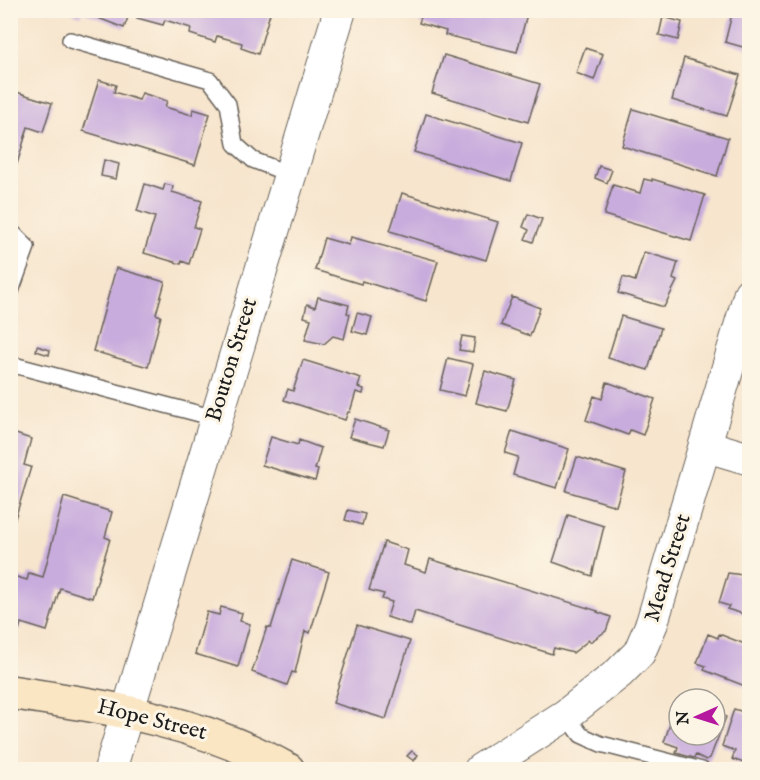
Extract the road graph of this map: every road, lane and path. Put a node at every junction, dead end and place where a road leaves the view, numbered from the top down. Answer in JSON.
{"nodes":[{"id":1,"x":340,"y":10,"type":"edge"},
{"id":2,"x":70,"y":40,"type":"dead end"},
{"id":3,"x":289,"y":174,"type":"junction"},
{"id":4,"x":10,"y":230,"type":"edge"},
{"id":5,"x":750,"y":293,"type":"edge"},
{"id":6,"x":10,"y":294,"type":"edge"},
{"id":7,"x":10,"y":364,"type":"edge"},
{"id":8,"x":215,"y":418,"type":"junction"},
{"id":9,"x":706,"y":446,"type":"junction"},
{"id":10,"x":750,"y":459,"type":"edge"},
{"id":11,"x":10,"y":692,"type":"edge"},
{"id":12,"x":126,"y":710,"type":"junction"},
{"id":13,"x":566,"y":715,"type":"junction"},
{"id":14,"x":110,"y":770,"type":"edge"},
{"id":15,"x":288,"y":770,"type":"edge"},
{"id":16,"x":480,"y":770,"type":"edge"},
{"id":17,"x":702,"y":770,"type":"edge"}],
"edges":[{"from":1,"to":3,"type":"street","name":"Bouton Street"},
{"from":2,"to":3,"type":"lane"},
{"from":3,"to":8,"type":"street","name":"Bouton Street"},
{"from":4,"to":6,"type":"lane"},
{"from":5,"to":9,"type":"street","name":"Mead Street"},
{"from":7,"to":8,"type":"lane"},
{"from":8,"to":12,"type":"street","name":"Bouton Street"},
{"from":9,"to":10,"type":"street"},
{"from":9,"to":13,"type":"street","name":"Mead Street"},
{"from":11,"to":12,"type":"main road","name":"Hope Street"},
{"from":12,"to":14,"type":"street","name":"Bouton Street"},
{"from":12,"to":15,"type":"main road","name":"Hope Street"},
{"from":13,"to":16,"type":"street","name":"Mead Street"},
{"from":13,"to":17,"type":"lane"}]}
